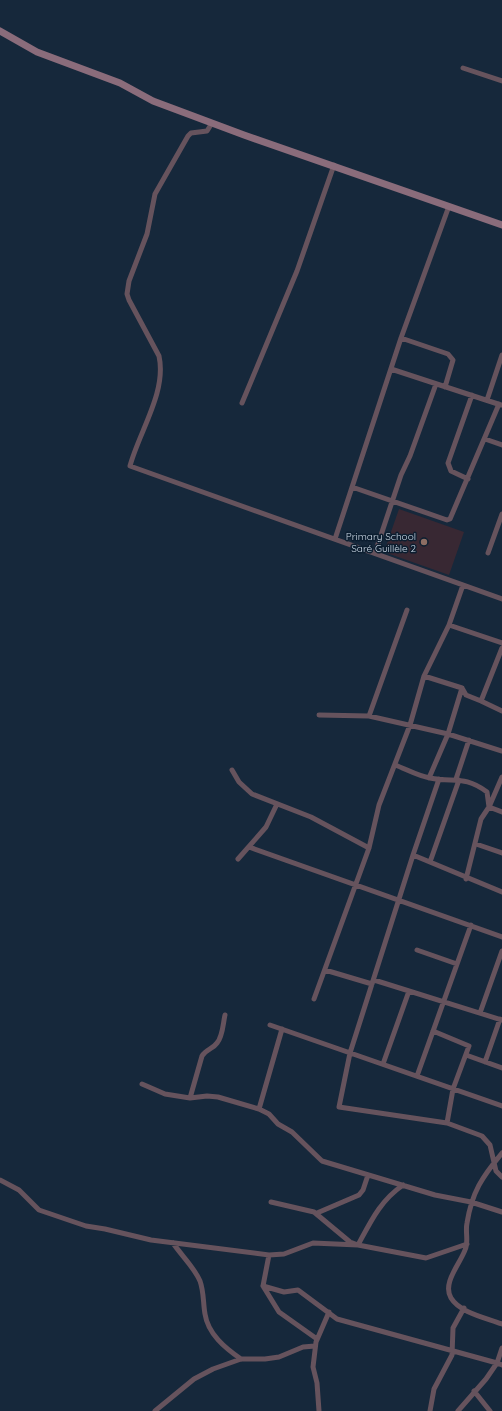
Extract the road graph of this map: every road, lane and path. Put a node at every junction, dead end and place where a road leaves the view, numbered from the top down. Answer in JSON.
{"nodes":[{"id":1,"x":0,"y":31,"type":"edge"},
{"id":2,"x":463,"y":68,"type":"dead end"},
{"id":3,"x":502,"y":81,"type":"edge"},
{"id":4,"x":212,"y":123,"type":"junction"},
{"id":5,"x":334,"y":165,"type":"junction"},
{"id":6,"x":449,"y":206,"type":"junction"},
{"id":7,"x":502,"y":225,"type":"edge"},
{"id":8,"x":401,"y":338,"type":"junction"},
{"id":9,"x":502,"y":355,"type":"edge"},
{"id":10,"x":391,"y":370,"type":"junction"},
{"id":11,"x":436,"y":384,"type":"junction"},
{"id":12,"x":445,"y":387,"type":"junction"},
{"id":13,"x":472,"y":395,"type":"junction"},
{"id":14,"x":487,"y":400,"type":"junction"},
{"id":15,"x":242,"y":403,"type":"dead end"},
{"id":16,"x":500,"y":405,"type":"edge"},
{"id":17,"x":485,"y":439,"type":"junction"},
{"id":18,"x":502,"y":445,"type":"edge"},
{"id":19,"x":468,"y":479,"type":"junction"},
{"id":20,"x":352,"y":487,"type":"junction"},
{"id":21,"x":392,"y":501,"type":"junction"},
{"id":22,"x":502,"y":514,"type":"edge"},
{"id":23,"x":335,"y":539,"type":"junction"},
{"id":24,"x":488,"y":553,"type":"dead end"},
{"id":25,"x":375,"y":554,"type":"junction"},
{"id":26,"x":463,"y":585,"type":"junction"},
{"id":27,"x":502,"y":599,"type":"edge"},
{"id":28,"x":407,"y":610,"type":"dead end"},
{"id":29,"x":449,"y":625,"type":"junction"},
{"id":30,"x":502,"y":643,"type":"edge"},
{"id":31,"x":502,"y":648,"type":"edge"},
{"id":32,"x":424,"y":676,"type":"junction"},
{"id":33,"x":462,"y":688,"type":"junction"},
{"id":34,"x":481,"y":701,"type":"junction"},
{"id":35,"x":502,"y":711,"type":"edge"},
{"id":36,"x":319,"y":715,"type":"dead end"},
{"id":37,"x":369,"y":716,"type":"junction"},
{"id":38,"x":410,"y":725,"type":"junction"},
{"id":39,"x":448,"y":734,"type":"junction"},
{"id":40,"x":469,"y":740,"type":"junction"},
{"id":41,"x":502,"y":752,"type":"edge"},
{"id":42,"x":394,"y":765,"type":"junction"},
{"id":43,"x":232,"y":770,"type":"dead end"},
{"id":44,"x":502,"y":777,"type":"edge"},
{"id":45,"x":429,"y":778,"type":"junction"},
{"id":46,"x":439,"y":780,"type":"junction"},
{"id":47,"x":458,"y":780,"type":"junction"},
{"id":48,"x":277,"y":804,"type":"junction"},
{"id":49,"x":489,"y":807,"type":"junction"},
{"id":50,"x":502,"y":812,"type":"edge"},
{"id":51,"x":476,"y":844,"type":"junction"},
{"id":52,"x":250,"y":846,"type":"junction"},
{"id":53,"x":369,"y":848,"type":"junction"},
{"id":54,"x":502,"y":853,"type":"edge"},
{"id":55,"x":413,"y":856,"type":"junction"},
{"id":56,"x":238,"y":859,"type":"dead end"},
{"id":57,"x":430,"y":862,"type":"junction"},
{"id":58,"x":466,"y":879,"type":"junction"},
{"id":59,"x":356,"y":884,"type":"junction"},
{"id":60,"x":502,"y":892,"type":"edge"},
{"id":61,"x":400,"y":900,"type":"junction"},
{"id":62,"x":470,"y":925,"type":"junction"},
{"id":63,"x":502,"y":936,"type":"edge"},
{"id":64,"x":417,"y":950,"type":"dead end"},
{"id":65,"x":502,"y":951,"type":"edge"},
{"id":66,"x":456,"y":964,"type":"junction"},
{"id":67,"x":325,"y":970,"type":"junction"},
{"id":68,"x":373,"y":982,"type":"junction"},
{"id":69,"x":409,"y":991,"type":"junction"},
{"id":70,"x":314,"y":999,"type":"dead end"},
{"id":71,"x":443,"y":1001,"type":"junction"},
{"id":72,"x":480,"y":1013,"type":"junction"},
{"id":73,"x":225,"y":1014,"type":"dead end"},
{"id":74,"x":501,"y":1020,"type":"edge"},
{"id":75,"x":270,"y":1025,"type":"dead end"},
{"id":76,"x":282,"y":1029,"type":"junction"},
{"id":77,"x":433,"y":1031,"type":"junction"},
{"id":78,"x":350,"y":1053,"type":"junction"},
{"id":79,"x":466,"y":1055,"type":"junction"},
{"id":80,"x":484,"y":1062,"type":"junction"},
{"id":81,"x":383,"y":1064,"type":"junction"},
{"id":82,"x":502,"y":1068,"type":"edge"},
{"id":83,"x":416,"y":1076,"type":"junction"},
{"id":84,"x":142,"y":1084,"type":"dead end"},
{"id":85,"x":453,"y":1089,"type":"junction"},
{"id":86,"x":190,"y":1098,"type":"junction"},
{"id":87,"x":502,"y":1106,"type":"edge"},
{"id":88,"x":259,"y":1109,"type":"junction"},
{"id":89,"x":447,"y":1123,"type":"junction"},
{"id":90,"x":502,"y":1154,"type":"edge"},
{"id":91,"x":494,"y":1163,"type":"junction"},
{"id":92,"x":368,"y":1175,"type":"junction"},
{"id":93,"x":502,"y":1177,"type":"edge"},
{"id":94,"x":0,"y":1180,"type":"edge"},
{"id":95,"x":403,"y":1184,"type":"junction"},
{"id":96,"x":271,"y":1202,"type":"dead end"},
{"id":97,"x":471,"y":1202,"type":"junction"},
{"id":98,"x":502,"y":1212,"type":"edge"},
{"id":99,"x":317,"y":1213,"type":"junction"},
{"id":100,"x":173,"y":1242,"type":"junction"},
{"id":101,"x":467,"y":1244,"type":"junction"},
{"id":102,"x":358,"y":1245,"type":"junction"},
{"id":103,"x":269,"y":1255,"type":"junction"},
{"id":104,"x":263,"y":1286,"type":"junction"},
{"id":105,"x":464,"y":1308,"type":"junction"},
{"id":106,"x":329,"y":1312,"type":"junction"},
{"id":107,"x":502,"y":1324,"type":"edge"},
{"id":108,"x":317,"y":1339,"type":"junction"},
{"id":109,"x":315,"y":1346,"type":"junction"},
{"id":110,"x":502,"y":1348,"type":"edge"},
{"id":111,"x":452,"y":1350,"type":"junction"},
{"id":112,"x":241,"y":1359,"type":"junction"},
{"id":113,"x":500,"y":1364,"type":"edge"},
{"id":114,"x":474,"y":1391,"type":"junction"},
{"id":115,"x":155,"y":1411,"type":"edge"},
{"id":116,"x":319,"y":1411,"type":"edge"},
{"id":117,"x":430,"y":1411,"type":"edge"},
{"id":118,"x":458,"y":1411,"type":"edge"},
{"id":119,"x":490,"y":1411,"type":"edge"}],
"edges":[{"from":1,"to":4,"type":"main road"},
{"from":2,"to":3,"type":"street"},
{"from":4,"to":5,"type":"main road"},
{"from":4,"to":23,"type":"street"},
{"from":5,"to":6,"type":"main road"},
{"from":5,"to":15,"type":"street"},
{"from":6,"to":7,"type":"main road"},
{"from":6,"to":8,"type":"street"},
{"from":8,"to":10,"type":"street"},
{"from":8,"to":12,"type":"street"},
{"from":9,"to":14,"type":"street"},
{"from":10,"to":11,"type":"street"},
{"from":10,"to":20,"type":"street"},
{"from":11,"to":12,"type":"street"},
{"from":11,"to":21,"type":"street"},
{"from":12,"to":13,"type":"street"},
{"from":13,"to":14,"type":"street"},
{"from":13,"to":19,"type":"street"},
{"from":14,"to":16,"type":"street"},
{"from":16,"to":17,"type":"street"},
{"from":17,"to":18,"type":"street"},
{"from":17,"to":19,"type":"street"},
{"from":19,"to":21,"type":"street"},
{"from":20,"to":21,"type":"street"},
{"from":20,"to":23,"type":"street"},
{"from":21,"to":25,"type":"street"},
{"from":22,"to":24,"type":"street"},
{"from":23,"to":25,"type":"street"},
{"from":25,"to":26,"type":"street"},
{"from":26,"to":27,"type":"street"},
{"from":26,"to":29,"type":"street"},
{"from":28,"to":37,"type":"street"},
{"from":29,"to":30,"type":"street"},
{"from":29,"to":32,"type":"street"},
{"from":31,"to":34,"type":"street"},
{"from":32,"to":33,"type":"street"},
{"from":32,"to":38,"type":"street"},
{"from":33,"to":34,"type":"street"},
{"from":33,"to":39,"type":"street"},
{"from":34,"to":35,"type":"street"},
{"from":36,"to":37,"type":"street"},
{"from":37,"to":38,"type":"street"},
{"from":38,"to":39,"type":"street"},
{"from":38,"to":42,"type":"street"},
{"from":39,"to":40,"type":"street"},
{"from":39,"to":45,"type":"street"},
{"from":40,"to":41,"type":"street"},
{"from":40,"to":47,"type":"street"},
{"from":42,"to":45,"type":"street"},
{"from":42,"to":53,"type":"street"},
{"from":43,"to":48,"type":"street"},
{"from":44,"to":49,"type":"street"},
{"from":45,"to":46,"type":"street"},
{"from":46,"to":47,"type":"street"},
{"from":46,"to":55,"type":"street"},
{"from":47,"to":49,"type":"street"},
{"from":47,"to":57,"type":"street"},
{"from":48,"to":52,"type":"street"},
{"from":48,"to":53,"type":"street"},
{"from":49,"to":50,"type":"street"},
{"from":49,"to":51,"type":"street"},
{"from":51,"to":54,"type":"street"},
{"from":51,"to":58,"type":"street"},
{"from":52,"to":56,"type":"street"},
{"from":52,"to":59,"type":"street"},
{"from":53,"to":59,"type":"street"},
{"from":55,"to":57,"type":"street"},
{"from":55,"to":61,"type":"street"},
{"from":57,"to":58,"type":"street"},
{"from":58,"to":60,"type":"street"},
{"from":59,"to":61,"type":"street"},
{"from":59,"to":67,"type":"street"},
{"from":61,"to":62,"type":"street"},
{"from":61,"to":68,"type":"street"},
{"from":62,"to":63,"type":"street"},
{"from":62,"to":66,"type":"street"},
{"from":64,"to":66,"type":"street"},
{"from":65,"to":72,"type":"street"},
{"from":66,"to":71,"type":"street"},
{"from":67,"to":68,"type":"street"},
{"from":67,"to":70,"type":"street"},
{"from":68,"to":69,"type":"street"},
{"from":68,"to":78,"type":"street"},
{"from":69,"to":71,"type":"street"},
{"from":69,"to":81,"type":"street"},
{"from":71,"to":72,"type":"street"},
{"from":71,"to":77,"type":"street"},
{"from":72,"to":74,"type":"street"},
{"from":73,"to":86,"type":"street"},
{"from":74,"to":80,"type":"street"},
{"from":75,"to":76,"type":"street"},
{"from":76,"to":78,"type":"street"},
{"from":76,"to":88,"type":"street"},
{"from":77,"to":79,"type":"street"},
{"from":77,"to":83,"type":"street"},
{"from":78,"to":81,"type":"street"},
{"from":78,"to":89,"type":"street"},
{"from":79,"to":80,"type":"street"},
{"from":79,"to":85,"type":"street"},
{"from":80,"to":82,"type":"street"},
{"from":81,"to":83,"type":"street"},
{"from":83,"to":85,"type":"street"},
{"from":84,"to":86,"type":"street"},
{"from":85,"to":87,"type":"street"},
{"from":85,"to":89,"type":"street"},
{"from":86,"to":88,"type":"street"},
{"from":88,"to":92,"type":"street"},
{"from":89,"to":91,"type":"street"},
{"from":90,"to":91,"type":"street"},
{"from":91,"to":93,"type":"street"},
{"from":91,"to":97,"type":"street"},
{"from":92,"to":95,"type":"street"},
{"from":92,"to":99,"type":"street"},
{"from":94,"to":100,"type":"street"},
{"from":95,"to":97,"type":"street"},
{"from":95,"to":102,"type":"street"},
{"from":96,"to":99,"type":"street"},
{"from":97,"to":98,"type":"street"},
{"from":97,"to":101,"type":"street"},
{"from":99,"to":102,"type":"street"},
{"from":100,"to":103,"type":"street"},
{"from":100,"to":112,"type":"street"},
{"from":101,"to":102,"type":"street"},
{"from":101,"to":105,"type":"street"},
{"from":102,"to":103,"type":"street"},
{"from":103,"to":104,"type":"street"},
{"from":104,"to":106,"type":"street"},
{"from":104,"to":108,"type":"street"},
{"from":105,"to":107,"type":"street"},
{"from":105,"to":111,"type":"street"},
{"from":106,"to":108,"type":"street"},
{"from":106,"to":111,"type":"street"},
{"from":108,"to":109,"type":"street"},
{"from":109,"to":112,"type":"street"},
{"from":109,"to":116,"type":"street"},
{"from":110,"to":113,"type":"street"},
{"from":111,"to":113,"type":"street"},
{"from":111,"to":117,"type":"street"},
{"from":112,"to":115,"type":"street"},
{"from":113,"to":114,"type":"street"},
{"from":114,"to":118,"type":"street"},
{"from":114,"to":119,"type":"street"}]}
